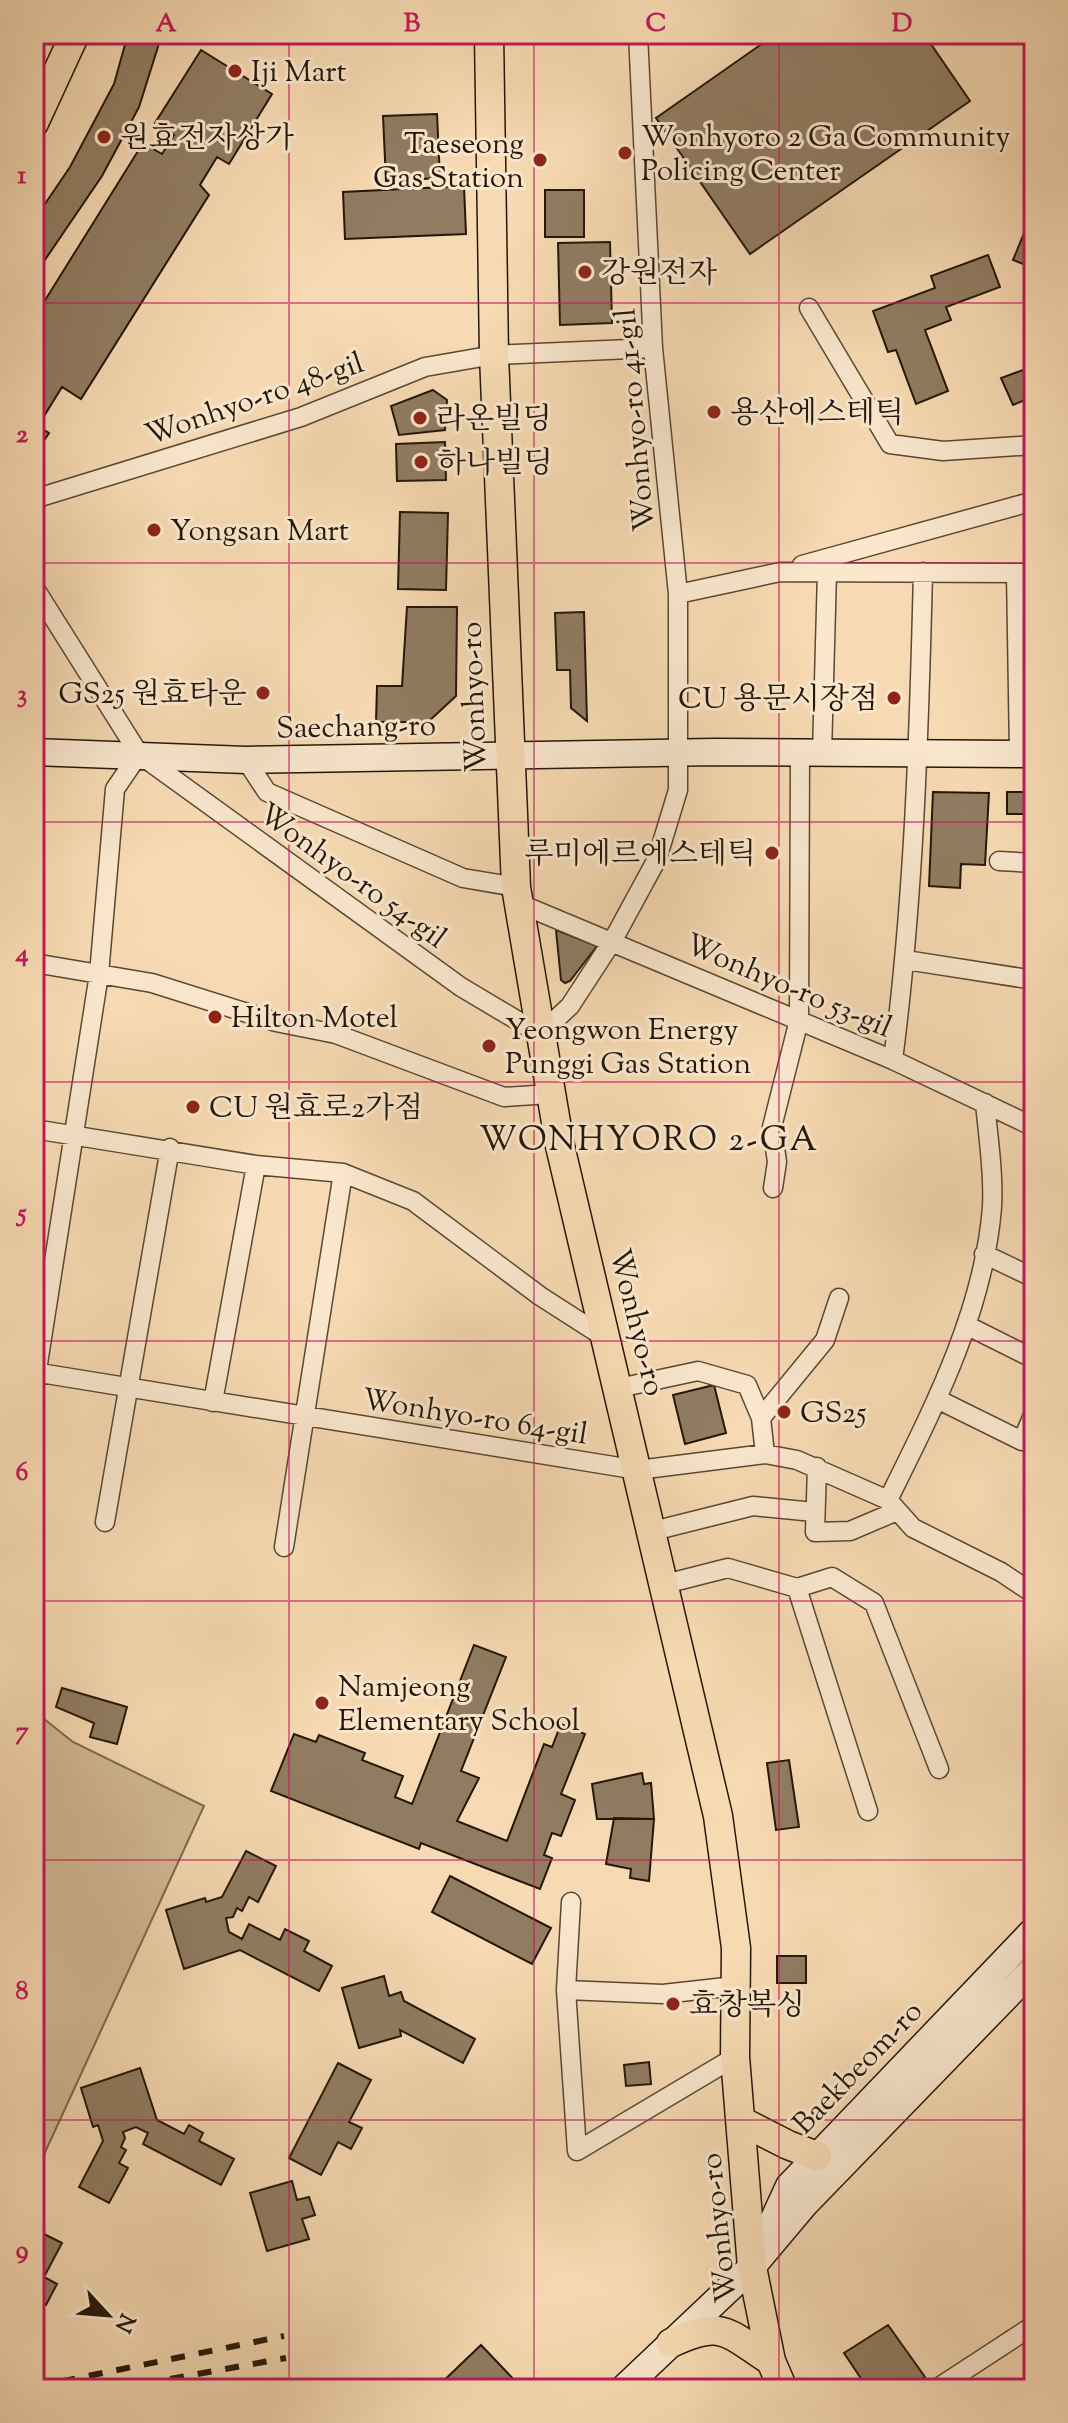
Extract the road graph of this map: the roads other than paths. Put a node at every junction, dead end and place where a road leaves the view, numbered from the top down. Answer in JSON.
{"nodes":[{"id":1,"x":75,"y":34,"type":"edge"},
{"id":2,"x":489,"y":34,"type":"edge"},
{"id":3,"x":638,"y":34,"type":"edge"},
{"id":4,"x":34,"y":123,"type":"edge"},
{"id":5,"x":809,"y":308,"type":"dead end"},
{"id":6,"x":653,"y":348,"type":"junction"},
{"id":7,"x":494,"y":355,"type":"junction"},
{"id":8,"x":1034,"y":445,"type":"edge"},
{"id":9,"x":34,"y":499,"type":"edge"},
{"id":10,"x":1034,"y":501,"type":"edge"},
{"id":11,"x":780,"y":572,"type":"junction"},
{"id":12,"x":827,"y":572,"type":"junction"},
{"id":13,"x":923,"y":572,"type":"junction"},
{"id":14,"x":1025,"y":573,"type":"edge"},
{"id":15,"x":34,"y":587,"type":"edge"},
{"id":16,"x":678,"y":594,"type":"junction"},
{"id":17,"x":34,"y":752,"type":"edge"},
{"id":18,"x":919,"y":752,"type":"junction"},
{"id":19,"x":811,"y":753,"type":"junction"},
{"id":20,"x":139,"y":754,"type":"junction"},
{"id":21,"x":679,"y":754,"type":"junction"},
{"id":22,"x":1027,"y":754,"type":"edge"},
{"id":23,"x":508,"y":756,"type":"junction"},
{"id":24,"x":246,"y":760,"type":"junction"},
{"id":25,"x":999,"y":861,"type":"dead end"},
{"id":26,"x":1034,"y":863,"type":"edge"},
{"id":27,"x":517,"y":895,"type":"junction"},
{"id":28,"x":613,"y":940,"type":"junction"},
{"id":29,"x":906,"y":960,"type":"junction"},
{"id":30,"x":34,"y":963,"type":"edge"},
{"id":31,"x":99,"y":974,"type":"junction"},
{"id":32,"x":1034,"y":980,"type":"edge"},
{"id":33,"x":799,"y":1020,"type":"junction"},
{"id":34,"x":540,"y":1034,"type":"junction"},
{"id":35,"x":893,"y":1060,"type":"junction"},
{"id":36,"x":550,"y":1094,"type":"junction"},
{"id":37,"x":985,"y":1103,"type":"junction"},
{"id":38,"x":1034,"y":1127,"type":"edge"},
{"id":39,"x":34,"y":1129,"type":"edge"},
{"id":40,"x":73,"y":1137,"type":"junction"},
{"id":41,"x":170,"y":1148,"type":"junction"},
{"id":42,"x":256,"y":1165,"type":"junction"},
{"id":43,"x":343,"y":1173,"type":"junction"},
{"id":44,"x":773,"y":1188,"type":"dead end"},
{"id":45,"x":984,"y":1254,"type":"junction"},
{"id":46,"x":1034,"y":1278,"type":"edge"},
{"id":47,"x":839,"y":1298,"type":"dead end"},
{"id":48,"x":966,"y":1325,"type":"junction"},
{"id":49,"x":607,"y":1339,"type":"junction"},
{"id":50,"x":1034,"y":1359,"type":"edge"},
{"id":51,"x":35,"y":1378,"type":"edge"},
{"id":52,"x":127,"y":1388,"type":"junction"},
{"id":53,"x":619,"y":1388,"type":"junction"},
{"id":54,"x":937,"y":1399,"type":"junction"},
{"id":55,"x":213,"y":1402,"type":"junction"},
{"id":56,"x":1034,"y":1413,"type":"edge"},
{"id":57,"x":303,"y":1418,"type":"junction"},
{"id":58,"x":761,"y":1418,"type":"junction"},
{"id":59,"x":765,"y":1454,"type":"junction"},
{"id":60,"x":817,"y":1467,"type":"junction"},
{"id":61,"x":638,"y":1470,"type":"junction"},
{"id":62,"x":893,"y":1506,"type":"junction"},
{"id":63,"x":814,"y":1512,"type":"junction"},
{"id":64,"x":105,"y":1522,"type":"dead end"},
{"id":65,"x":653,"y":1531,"type":"junction"},
{"id":66,"x":284,"y":1547,"type":"dead end"},
{"id":67,"x":665,"y":1584,"type":"junction"},
{"id":68,"x":797,"y":1588,"type":"junction"},
{"id":69,"x":1034,"y":1594,"type":"edge"},
{"id":70,"x":939,"y":1769,"type":"dead end"},
{"id":71,"x":868,"y":1811,"type":"dead end"},
{"id":72,"x":571,"y":1902,"type":"dead end"},
{"id":73,"x":1034,"y":1930,"type":"edge"},
{"id":74,"x":1034,"y":1968,"type":"edge"},
{"id":75,"x":735,"y":1986,"type":"junction"},
{"id":76,"x":566,"y":1990,"type":"junction"},
{"id":77,"x":735,"y":2057,"type":"junction"},
{"id":78,"x":741,"y":2121,"type":"junction"},
{"id":79,"x":833,"y":2151,"type":"junction"},
{"id":80,"x":752,"y":2267,"type":"junction"},
{"id":81,"x":1034,"y":2325,"type":"edge"},
{"id":82,"x":671,"y":2343,"type":"junction"},
{"id":83,"x":771,"y":2361,"type":"junction"},
{"id":84,"x":623,"y":2389,"type":"edge"},
{"id":85,"x":783,"y":2389,"type":"edge"},
{"id":86,"x":936,"y":2389,"type":"edge"}],
"edges":[{"from":1,"to":4,"type":"main road"},
{"from":2,"to":7,"type":"main road","name":"Wonhyo-ro"},
{"from":3,"to":6,"type":"street","name":"Wonhyo-ro 41-gil"},
{"from":5,"to":8,"type":"street"},
{"from":6,"to":7,"type":"street"},
{"from":6,"to":16,"type":"street","name":"Wonhyo-ro 41-gil"},
{"from":7,"to":9,"type":"street","name":"Wonhyo-ro 48-gil"},
{"from":7,"to":23,"type":"main road","name":"Wonhyo-ro"},
{"from":10,"to":11,"type":"street"},
{"from":11,"to":12,"type":"street"},
{"from":11,"to":16,"type":"street"},
{"from":12,"to":13,"type":"street"},
{"from":12,"to":19,"type":"street"},
{"from":13,"to":14,"type":"street"},
{"from":13,"to":18,"type":"street"},
{"from":14,"to":22,"type":"street","name":"Saechang-ro"},
{"from":15,"to":20,"type":"street"},
{"from":16,"to":21,"type":"street","name":"Wonhyo-ro 41-gil"},
{"from":17,"to":20,"type":"main road","name":"Saechang-ro"},
{"from":18,"to":19,"type":"main road","name":"Saechang-ro"},
{"from":18,"to":22,"type":"main road","name":"Saechang-ro"},
{"from":18,"to":29,"type":"street"},
{"from":19,"to":21,"type":"main road","name":"Saechang-ro"},
{"from":19,"to":33,"type":"street"},
{"from":20,"to":24,"type":"main road","name":"Saechang-ro"},
{"from":20,"to":31,"type":"street"},
{"from":20,"to":34,"type":"street","name":"Wonhyo-ro 54-gil"},
{"from":21,"to":23,"type":"main road","name":"Saechang-ro"},
{"from":21,"to":28,"type":"street"},
{"from":23,"to":24,"type":"main road","name":"Saechang-ro"},
{"from":23,"to":27,"type":"main road","name":"Wonhyo-ro"},
{"from":24,"to":27,"type":"street","name":"Wonhyo-ro 53-gil"},
{"from":25,"to":26,"type":"street"},
{"from":27,"to":28,"type":"street","name":"Wonhyo-ro 53-gil"},
{"from":27,"to":34,"type":"main road","name":"Wonhyo-ro"},
{"from":28,"to":33,"type":"street","name":"Wonhyo-ro 53-gil"},
{"from":28,"to":34,"type":"street"},
{"from":29,"to":32,"type":"street"},
{"from":29,"to":35,"type":"street"},
{"from":30,"to":31,"type":"street"},
{"from":31,"to":36,"type":"street"},
{"from":31,"to":40,"type":"street"},
{"from":33,"to":35,"type":"street","name":"Wonhyo-ro 53-gil"},
{"from":33,"to":44,"type":"street"},
{"from":34,"to":36,"type":"main road","name":"Wonhyo-ro"},
{"from":35,"to":37,"type":"street","name":"Wonhyo-ro 53-gil"},
{"from":36,"to":49,"type":"main road","name":"Wonhyo-ro"},
{"from":37,"to":38,"type":"street","name":"Wonhyo-ro 53-gil"},
{"from":37,"to":45,"type":"street"},
{"from":39,"to":40,"type":"street"},
{"from":40,"to":41,"type":"street"},
{"from":40,"to":51,"type":"street"},
{"from":41,"to":42,"type":"street"},
{"from":41,"to":52,"type":"street"},
{"from":42,"to":43,"type":"street"},
{"from":42,"to":55,"type":"street"},
{"from":43,"to":49,"type":"street"},
{"from":43,"to":57,"type":"street"},
{"from":45,"to":46,"type":"street"},
{"from":45,"to":48,"type":"street"},
{"from":47,"to":58,"type":"street"},
{"from":48,"to":50,"type":"street"},
{"from":48,"to":54,"type":"street"},
{"from":49,"to":53,"type":"main road","name":"Wonhyo-ro"},
{"from":51,"to":52,"type":"street","name":"Wonhyo-ro 64-gil"},
{"from":52,"to":55,"type":"street","name":"Wonhyo-ro 64-gil"},
{"from":52,"to":64,"type":"street"},
{"from":53,"to":58,"type":"street"},
{"from":53,"to":61,"type":"main road","name":"Wonhyo-ro"},
{"from":54,"to":56,"type":"street"},
{"from":54,"to":62,"type":"street"},
{"from":55,"to":57,"type":"street","name":"Wonhyo-ro 64-gil"},
{"from":57,"to":61,"type":"street","name":"Wonhyo-ro 64-gil"},
{"from":57,"to":66,"type":"street"},
{"from":58,"to":59,"type":"street"},
{"from":59,"to":60,"type":"street"},
{"from":59,"to":61,"type":"street","name":"Wonhyo-ro 64-gil"},
{"from":60,"to":62,"type":"street"},
{"from":60,"to":63,"type":"street"},
{"from":61,"to":65,"type":"main road","name":"Wonhyo-ro"},
{"from":62,"to":63,"type":"street"},
{"from":62,"to":69,"type":"street"},
{"from":63,"to":65,"type":"street"},
{"from":65,"to":67,"type":"main road","name":"Wonhyo-ro"},
{"from":67,"to":68,"type":"street"},
{"from":67,"to":75,"type":"main road","name":"Wonhyo-ro"},
{"from":68,"to":70,"type":"street"},
{"from":68,"to":71,"type":"street"},
{"from":72,"to":76,"type":"street"},
{"from":73,"to":79,"type":"main road","name":"Baekbeom-ro"},
{"from":74,"to":79,"type":"main road","name":"Baekbeom-ro"},
{"from":75,"to":76,"type":"street"},
{"from":75,"to":77,"type":"main road","name":"Wonhyo-ro"},
{"from":76,"to":77,"type":"street"},
{"from":77,"to":78,"type":"main road","name":"Wonhyo-ro"},
{"from":78,"to":79,"type":"main road"},
{"from":78,"to":80,"type":"main road","name":"Wonhyo-ro"},
{"from":79,"to":80,"type":"main road","name":"Baekbeom-ro"},
{"from":80,"to":82,"type":"main road","name":"Baekbeom-ro"},
{"from":80,"to":83,"type":"main road","name":"Wonhyo-ro"},
{"from":81,"to":86,"type":"street"},
{"from":82,"to":83,"type":"main road"},
{"from":82,"to":84,"type":"main road","name":"Baekbeom-ro"},
{"from":83,"to":85,"type":"main road","name":"Wonhyo-ro"}]}
